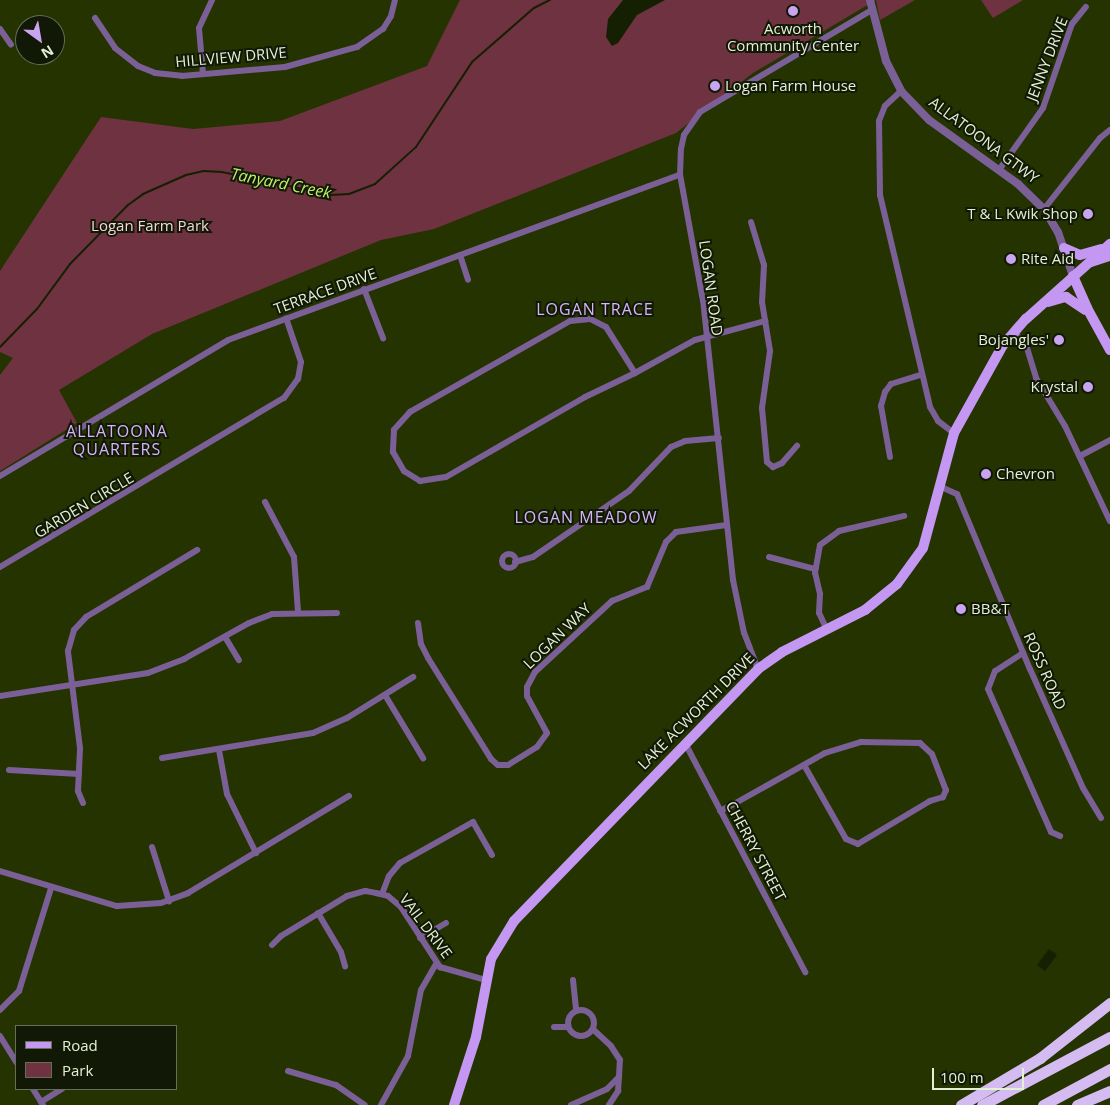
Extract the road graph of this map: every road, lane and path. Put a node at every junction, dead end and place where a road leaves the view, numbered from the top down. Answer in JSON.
{"nodes":[{"id":1,"x":212,"y":0,"type":"edge"},
{"id":2,"x":395,"y":0,"type":"edge"},
{"id":3,"x":870,"y":0,"type":"edge"},
{"id":4,"x":1086,"y":7,"type":"dead end"},
{"id":5,"x":872,"y":10,"type":"junction"},
{"id":6,"x":95,"y":18,"type":"dead end"},
{"id":7,"x":0,"y":29,"type":"edge"},
{"id":8,"x":11,"y":45,"type":"dead end"},
{"id":9,"x":203,"y":74,"type":"junction"},
{"id":10,"x":901,"y":91,"type":"junction"},
{"id":11,"x":1110,"y":130,"type":"edge"},
{"id":12,"x":999,"y":170,"type":"junction"},
{"id":13,"x":680,"y":174,"type":"junction"},
{"id":14,"x":1044,"y":209,"type":"junction"},
{"id":15,"x":751,"y":222,"type":"dead end"},
{"id":16,"x":1106,"y":246,"type":"edge"},
{"id":17,"x":1064,"y":248,"type":"junction"},
{"id":18,"x":460,"y":255,"type":"junction"},
{"id":19,"x":1110,"y":256,"type":"edge"},
{"id":20,"x":1091,"y":262,"type":"junction"},
{"id":21,"x":1074,"y":276,"type":"junction"},
{"id":22,"x":468,"y":280,"type":"dead end"},
{"id":23,"x":364,"y":289,"type":"junction"},
{"id":24,"x":1040,"y":306,"type":"junction"},
{"id":25,"x":1091,"y":316,"type":"junction"},
{"id":26,"x":286,"y":318,"type":"junction"},
{"id":27,"x":765,"y":321,"type":"junction"},
{"id":28,"x":1014,"y":331,"type":"junction"},
{"id":29,"x":705,"y":336,"type":"junction"},
{"id":30,"x":383,"y":338,"type":"dead end"},
{"id":31,"x":1110,"y":350,"type":"edge"},
{"id":32,"x":635,"y":373,"type":"junction"},
{"id":33,"x":921,"y":375,"type":"junction"},
{"id":34,"x":954,"y":433,"type":"junction"},
{"id":35,"x":719,"y":438,"type":"junction"},
{"id":36,"x":1110,"y":440,"type":"edge"},
{"id":37,"x":797,"y":446,"type":"dead end"},
{"id":38,"x":1080,"y":456,"type":"junction"},
{"id":39,"x":890,"y":457,"type":"dead end"},
{"id":40,"x":0,"y":476,"type":"edge"},
{"id":41,"x":939,"y":486,"type":"junction"},
{"id":42,"x":265,"y":502,"type":"dead end"},
{"id":43,"x":904,"y":516,"type":"dead end"},
{"id":44,"x":1110,"y":521,"type":"edge"},
{"id":45,"x":727,"y":525,"type":"junction"},
{"id":46,"x":197,"y":550,"type":"dead end"},
{"id":47,"x":769,"y":557,"type":"dead end"},
{"id":48,"x":515,"y":562,"type":"dead end"},
{"id":49,"x":0,"y":567,"type":"edge"},
{"id":50,"x":815,"y":569,"type":"junction"},
{"id":51,"x":298,"y":612,"type":"junction"},
{"id":52,"x":337,"y":612,"type":"dead end"},
{"id":53,"x":418,"y":623,"type":"dead end"},
{"id":54,"x":827,"y":630,"type":"junction"},
{"id":55,"x":226,"y":637,"type":"junction"},
{"id":56,"x":1023,"y":653,"type":"junction"},
{"id":57,"x":239,"y":660,"type":"dead end"},
{"id":58,"x":758,"y":669,"type":"junction"},
{"id":59,"x":413,"y":677,"type":"dead end"},
{"id":60,"x":72,"y":685,"type":"junction"},
{"id":61,"x":385,"y":695,"type":"junction"},
{"id":62,"x":0,"y":696,"type":"edge"},
{"id":63,"x":685,"y":743,"type":"junction"},
{"id":64,"x":219,"y":750,"type":"junction"},
{"id":65,"x":162,"y":758,"type":"dead end"},
{"id":66,"x":422,"y":758,"type":"dead end"},
{"id":67,"x":804,"y":765,"type":"junction"},
{"id":68,"x":9,"y":770,"type":"dead end"},
{"id":69,"x":79,"y":774,"type":"junction"},
{"id":70,"x":349,"y":796,"type":"dead end"},
{"id":71,"x":83,"y":803,"type":"dead end"},
{"id":72,"x":720,"y":811,"type":"junction"},
{"id":73,"x":1101,"y":818,"type":"dead end"},
{"id":74,"x":1060,"y":836,"type":"dead end"},
{"id":75,"x":152,"y":847,"type":"dead end"},
{"id":76,"x":256,"y":853,"type":"junction"},
{"id":77,"x":492,"y":855,"type":"dead end"},
{"id":78,"x":0,"y":871,"type":"edge"},
{"id":79,"x":51,"y":888,"type":"junction"},
{"id":80,"x":382,"y":894,"type":"junction"},
{"id":81,"x":169,"y":901,"type":"junction"},
{"id":82,"x":318,"y":913,"type":"junction"},
{"id":83,"x":446,"y":923,"type":"dead end"},
{"id":84,"x":420,"y":938,"type":"junction"},
{"id":85,"x":272,"y":945,"type":"dead end"},
{"id":86,"x":436,"y":964,"type":"junction"},
{"id":87,"x":345,"y":966,"type":"dead end"},
{"id":88,"x":804,"y":972,"type":"dead end"},
{"id":89,"x":486,"y":980,"type":"junction"},
{"id":90,"x":573,"y":980,"type":"dead end"},
{"id":91,"x":1110,"y":1003,"type":"edge"},
{"id":92,"x":0,"y":1010,"type":"edge"},
{"id":93,"x":576,"y":1011,"type":"junction"},
{"id":94,"x":568,"y":1027,"type":"junction"},
{"id":95,"x":554,"y":1028,"type":"dead end"},
{"id":96,"x":593,"y":1029,"type":"junction"},
{"id":97,"x":0,"y":1036,"type":"edge"},
{"id":98,"x":1110,"y":1037,"type":"edge"},
{"id":99,"x":15,"y":1060,"type":"edge"},
{"id":100,"x":1110,"y":1069,"type":"edge"},
{"id":101,"x":288,"y":1071,"type":"dead end"},
{"id":102,"x":619,"y":1077,"type":"junction"},
{"id":103,"x":34,"y":1090,"type":"edge"},
{"id":104,"x":61,"y":1090,"type":"edge"},
{"id":105,"x":1110,"y":1091,"type":"edge"},
{"id":106,"x":42,"y":1104,"type":"edge"},
{"id":107,"x":365,"y":1105,"type":"edge"},
{"id":108,"x":381,"y":1105,"type":"edge"},
{"id":109,"x":454,"y":1105,"type":"edge"},
{"id":110,"x":571,"y":1105,"type":"edge"},
{"id":111,"x":609,"y":1105,"type":"edge"},
{"id":112,"x":961,"y":1105,"type":"edge"},
{"id":113,"x":982,"y":1105,"type":"edge"},
{"id":114,"x":1042,"y":1105,"type":"edge"},
{"id":115,"x":1077,"y":1105,"type":"edge"}],
"edges":[{"from":1,"to":9,"type":"street"},
{"from":2,"to":9,"type":"street","name":"HILLVIEW DRIVE"},
{"from":3,"to":5,"type":"street","name":"ALLATOONA GTWY"},
{"from":4,"to":12,"type":"street","name":"JENNY DRIVE"},
{"from":5,"to":10,"type":"street","name":"ALLATOONA GTWY"},
{"from":5,"to":13,"type":"street","name":"LOGAN ROAD"},
{"from":6,"to":9,"type":"street","name":"HILLVIEW DRIVE"},
{"from":7,"to":8,"type":"street"},
{"from":10,"to":12,"type":"street","name":"ALLATOONA GTWY"},
{"from":10,"to":33,"type":"street"},
{"from":11,"to":14,"type":"street"},
{"from":12,"to":14,"type":"street","name":"ALLATOONA GTWY"},
{"from":13,"to":18,"type":"street","name":"TERRACE DRIVE"},
{"from":13,"to":29,"type":"street","name":"LOGAN ROAD"},
{"from":14,"to":17,"type":"street","name":"ALLATOONA GTWY"},
{"from":15,"to":27,"type":"street"},
{"from":16,"to":17,"type":"main road"},
{"from":16,"to":20,"type":"main road","name":"LAKE ACWORTH DRIVE"},
{"from":17,"to":21,"type":"street","name":"ALLATOONA GTWY"},
{"from":18,"to":22,"type":"street"},
{"from":18,"to":23,"type":"street","name":"TERRACE DRIVE"},
{"from":19,"to":20,"type":"main road","name":"LAKE ACWORTH DRIVE"},
{"from":20,"to":21,"type":"main road","name":"LAKE ACWORTH DRIVE"},
{"from":21,"to":24,"type":"main road","name":"LAKE ACWORTH DRIVE"},
{"from":21,"to":25,"type":"main road","name":"ALLATOONA GTWY"},
{"from":23,"to":26,"type":"street","name":"TERRACE DRIVE"},
{"from":23,"to":30,"type":"street"},
{"from":24,"to":25,"type":"main road"},
{"from":24,"to":28,"type":"main road","name":"LAKE ACWORTH DRIVE"},
{"from":25,"to":31,"type":"main road","name":"ALLATOONA GTWY"},
{"from":26,"to":40,"type":"street","name":"TERRACE DRIVE"},
{"from":26,"to":49,"type":"street","name":"GARDEN CIRCLE"},
{"from":27,"to":29,"type":"street"},
{"from":27,"to":37,"type":"street"},
{"from":28,"to":34,"type":"main road","name":"LAKE ACWORTH DRIVE"},
{"from":28,"to":38,"type":"street"},
{"from":29,"to":32,"type":"street"},
{"from":29,"to":35,"type":"street","name":"LOGAN ROAD"},
{"from":32,"to":32,"type":"street"},
{"from":33,"to":34,"type":"street"},
{"from":33,"to":39,"type":"street"},
{"from":34,"to":41,"type":"main road","name":"LAKE ACWORTH DRIVE"},
{"from":35,"to":45,"type":"street","name":"LOGAN ROAD"},
{"from":35,"to":48,"type":"street"},
{"from":36,"to":38,"type":"street"},
{"from":38,"to":44,"type":"street"},
{"from":41,"to":54,"type":"main road","name":"LAKE ACWORTH DRIVE"},
{"from":41,"to":56,"type":"street","name":"ROSS ROAD"},
{"from":42,"to":51,"type":"street"},
{"from":43,"to":50,"type":"street"},
{"from":45,"to":53,"type":"street","name":"LOGAN WAY"},
{"from":45,"to":58,"type":"street","name":"LOGAN ROAD"},
{"from":46,"to":60,"type":"street"},
{"from":47,"to":50,"type":"street"},
{"from":50,"to":54,"type":"street"},
{"from":51,"to":52,"type":"street"},
{"from":51,"to":55,"type":"street"},
{"from":54,"to":58,"type":"main road","name":"LAKE ACWORTH DRIVE"},
{"from":55,"to":57,"type":"street"},
{"from":55,"to":60,"type":"street"},
{"from":56,"to":73,"type":"street","name":"ROSS ROAD"},
{"from":56,"to":74,"type":"street"},
{"from":58,"to":63,"type":"main road","name":"LAKE ACWORTH DRIVE"},
{"from":59,"to":61,"type":"street"},
{"from":60,"to":62,"type":"street"},
{"from":60,"to":69,"type":"street"},
{"from":61,"to":64,"type":"street"},
{"from":61,"to":66,"type":"street"},
{"from":63,"to":72,"type":"street","name":"CHERRY STREET"},
{"from":63,"to":89,"type":"main road","name":"LAKE ACWORTH DRIVE"},
{"from":64,"to":65,"type":"street"},
{"from":64,"to":76,"type":"street"},
{"from":67,"to":67,"type":"street"},
{"from":67,"to":72,"type":"street"},
{"from":68,"to":69,"type":"street"},
{"from":69,"to":71,"type":"street"},
{"from":70,"to":76,"type":"street"},
{"from":72,"to":88,"type":"street","name":"CHERRY STREET"},
{"from":75,"to":81,"type":"street"},
{"from":76,"to":81,"type":"street"},
{"from":77,"to":80,"type":"street"},
{"from":78,"to":79,"type":"street"},
{"from":79,"to":81,"type":"street"},
{"from":79,"to":92,"type":"street"},
{"from":80,"to":82,"type":"street","name":"VAIL DRIVE"},
{"from":80,"to":84,"type":"street","name":"VAIL DRIVE"},
{"from":82,"to":85,"type":"street","name":"VAIL DRIVE"},
{"from":82,"to":87,"type":"street"},
{"from":83,"to":84,"type":"street"},
{"from":84,"to":86,"type":"street","name":"VAIL DRIVE"},
{"from":86,"to":89,"type":"street","name":"VAIL DRIVE"},
{"from":86,"to":108,"type":"street"},
{"from":89,"to":109,"type":"main road","name":"LAKE ACWORTH DRIVE"},
{"from":90,"to":93,"type":"street"},
{"from":91,"to":112,"type":"highway"},
{"from":93,"to":94,"type":"street"},
{"from":93,"to":96,"type":"street"},
{"from":94,"to":95,"type":"street"},
{"from":94,"to":96,"type":"street"},
{"from":96,"to":102,"type":"street"},
{"from":97,"to":99,"type":"street"},
{"from":98,"to":113,"type":"highway"},
{"from":100,"to":114,"type":"highway"},
{"from":101,"to":107,"type":"street"},
{"from":102,"to":110,"type":"street"},
{"from":102,"to":111,"type":"street"},
{"from":103,"to":106,"type":"street"},
{"from":104,"to":106,"type":"street"},
{"from":105,"to":115,"type":"highway"}]}
